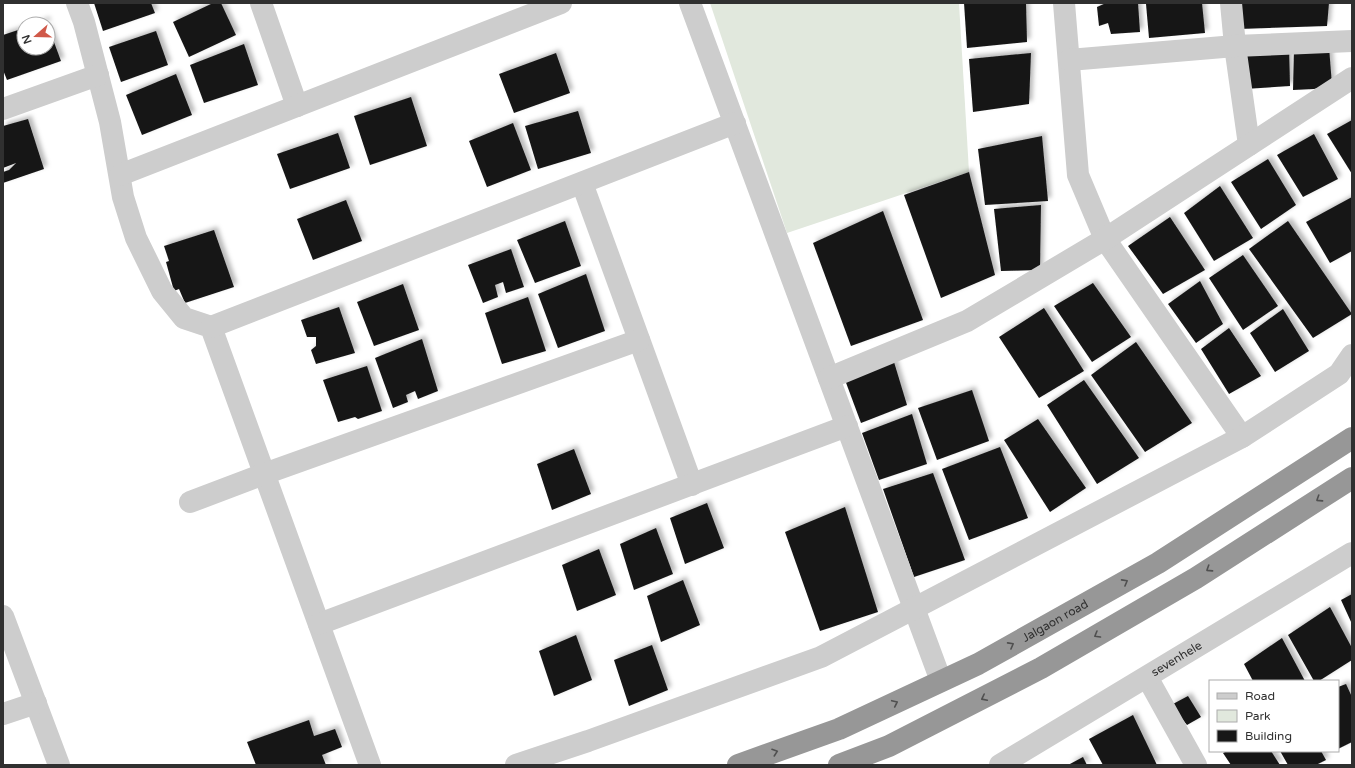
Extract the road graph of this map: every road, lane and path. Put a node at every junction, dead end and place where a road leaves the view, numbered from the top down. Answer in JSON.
{"nodes":[{"id":1,"x":77,"y":3,"type":"edge"},
{"id":2,"x":261,"y":3,"type":"edge"},
{"id":3,"x":561,"y":3,"type":"edge"},
{"id":4,"x":690,"y":3,"type":"edge"},
{"id":5,"x":1064,"y":3,"type":"edge"},
{"id":6,"x":1231,"y":3,"type":"edge"},
{"id":7,"x":1352,"y":41,"type":"edge"},
{"id":8,"x":1235,"y":46,"type":"junction"},
{"id":9,"x":1069,"y":60,"type":"junction"},
{"id":10,"x":98,"y":75,"type":"junction"},
{"id":11,"x":1352,"y":78,"type":"edge"},
{"id":12,"x":297,"y":106,"type":"junction"},
{"id":13,"x":3,"y":109,"type":"edge"},
{"id":14,"x":735,"y":123,"type":"junction"},
{"id":15,"x":1249,"y":145,"type":"junction"},
{"id":16,"x":120,"y":175,"type":"junction"},
{"id":17,"x":582,"y":183,"type":"junction"},
{"id":18,"x":1106,"y":239,"type":"junction"},
{"id":19,"x":211,"y":327,"type":"junction"},
{"id":20,"x":639,"y":340,"type":"junction"},
{"id":21,"x":1352,"y":355,"type":"edge"},
{"id":22,"x":829,"y":378,"type":"junction"},
{"id":23,"x":847,"y":426,"type":"junction"},
{"id":24,"x":1242,"y":437,"type":"junction"},
{"id":25,"x":1352,"y":438,"type":"edge"},
{"id":26,"x":264,"y":474,"type":"junction"},
{"id":27,"x":1352,"y":478,"type":"edge"},
{"id":28,"x":692,"y":485,"type":"junction"},
{"id":29,"x":190,"y":502,"type":"dead end"},
{"id":30,"x":1352,"y":553,"type":"edge"},
{"id":31,"x":914,"y":608,"type":"junction"},
{"id":32,"x":3,"y":616,"type":"edge"},
{"id":33,"x":319,"y":624,"type":"junction"},
{"id":34,"x":1146,"y":677,"type":"junction"},
{"id":35,"x":941,"y":681,"type":"junction"},
{"id":36,"x":36,"y":703,"type":"junction"},
{"id":37,"x":3,"y":714,"type":"edge"},
{"id":38,"x":59,"y":765,"type":"edge"},
{"id":39,"x":370,"y":765,"type":"edge"},
{"id":40,"x":516,"y":765,"type":"edge"},
{"id":41,"x":738,"y":765,"type":"edge"},
{"id":42,"x":839,"y":765,"type":"edge"},
{"id":43,"x":1000,"y":765,"type":"edge"},
{"id":44,"x":1196,"y":765,"type":"edge"}],
"edges":[{"from":1,"to":10,"type":"street"},
{"from":2,"to":12,"type":"street"},
{"from":3,"to":12,"type":"street"},
{"from":4,"to":14,"type":"street"},
{"from":5,"to":9,"type":"street"},
{"from":6,"to":8,"type":"street"},
{"from":7,"to":8,"type":"street"},
{"from":8,"to":9,"type":"street"},
{"from":8,"to":15,"type":"street"},
{"from":9,"to":18,"type":"street"},
{"from":10,"to":13,"type":"street"},
{"from":10,"to":16,"type":"street"},
{"from":11,"to":15,"type":"street"},
{"from":12,"to":16,"type":"street"},
{"from":14,"to":17,"type":"street"},
{"from":14,"to":22,"type":"street"},
{"from":15,"to":18,"type":"street"},
{"from":16,"to":19,"type":"street"},
{"from":17,"to":19,"type":"street"},
{"from":17,"to":20,"type":"street"},
{"from":18,"to":22,"type":"street"},
{"from":18,"to":24,"type":"street"},
{"from":19,"to":26,"type":"street"},
{"from":20,"to":26,"type":"street"},
{"from":20,"to":28,"type":"street"},
{"from":21,"to":24,"type":"street"},
{"from":22,"to":23,"type":"street"},
{"from":23,"to":28,"type":"street"},
{"from":23,"to":31,"type":"street"},
{"from":24,"to":31,"type":"street"},
{"from":35,"to":25,"type":"highway","name":"Jalgaon road","one_way":true},
{"from":26,"to":29,"type":"street"},
{"from":26,"to":33,"type":"street"},
{"from":27,"to":42,"type":"highway","one_way":true},
{"from":28,"to":33,"type":"street"},
{"from":30,"to":34,"type":"street","name":"sevenhele"},
{"from":31,"to":35,"type":"street"},
{"from":31,"to":40,"type":"street"},
{"from":32,"to":36,"type":"street"},
{"from":33,"to":39,"type":"street"},
{"from":34,"to":43,"type":"street","name":"sevenhele"},
{"from":34,"to":44,"type":"street"},
{"from":41,"to":35,"type":"highway","name":"Jalgaon road","one_way":true},
{"from":36,"to":37,"type":"street"},
{"from":36,"to":38,"type":"street"}]}
